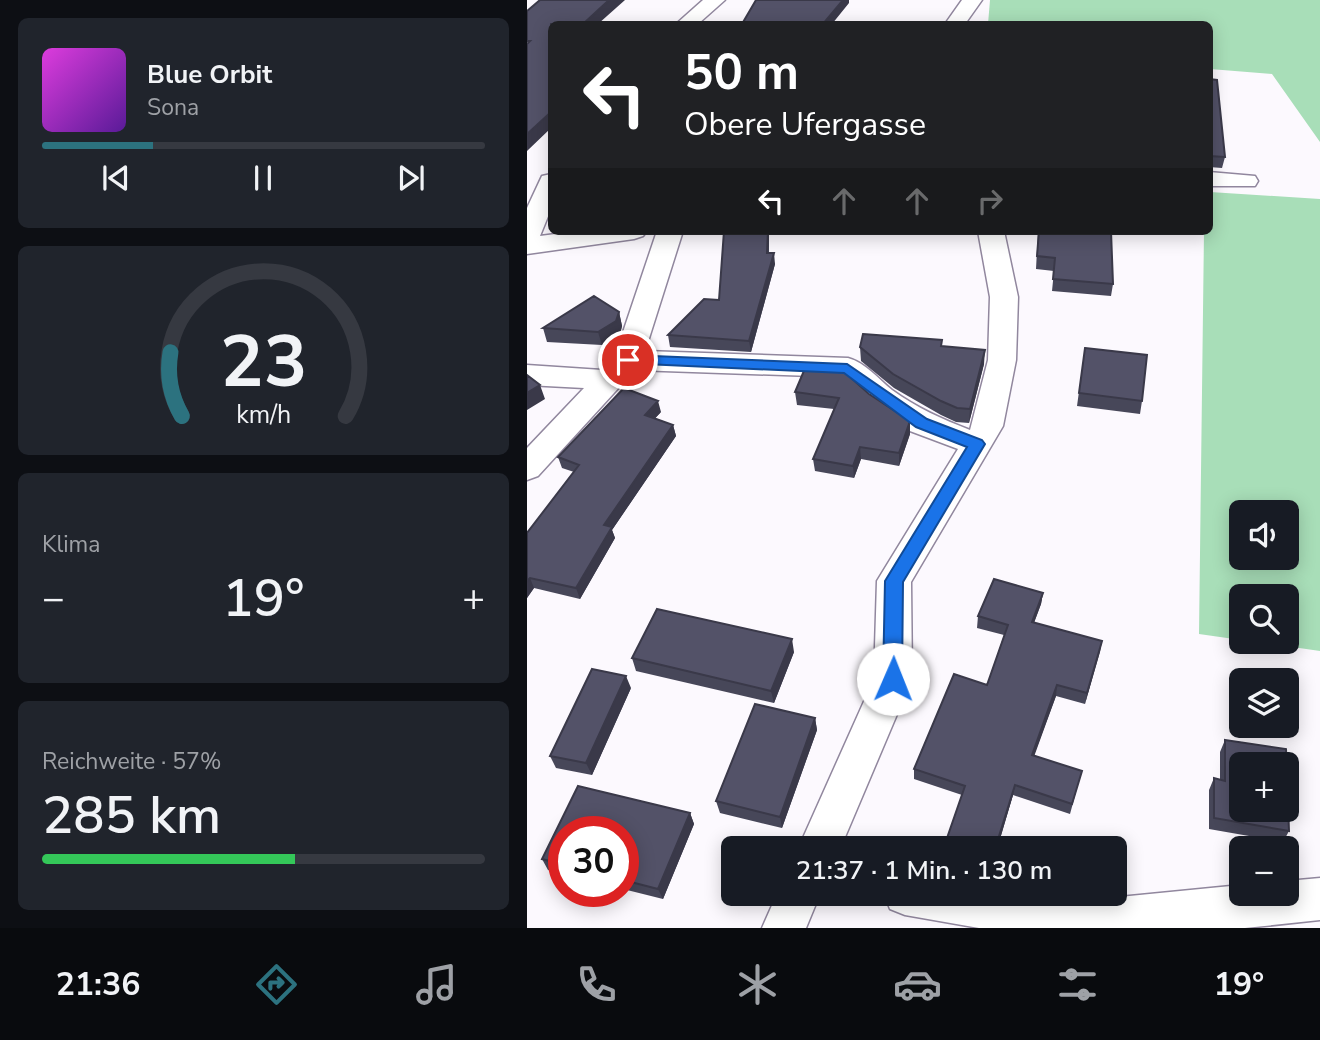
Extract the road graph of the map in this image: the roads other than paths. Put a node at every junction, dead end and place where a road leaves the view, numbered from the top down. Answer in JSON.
{"nodes":[{"id":1,"x":715,"y":0,"type":"edge"},
{"id":2,"x":724,"y":0,"type":"edge"},
{"id":3,"x":972,"y":0,"type":"edge"},
{"id":4,"x":690,"y":21,"type":"edge"},
{"id":5,"x":724,"y":21,"type":"edge"},
{"id":6,"x":957,"y":21,"type":"edge"},
{"id":7,"x":1213,"y":178,"type":"edge"},
{"id":8,"x":1246,"y":181,"type":"dead end"},
{"id":9,"x":548,"y":188,"type":"edge"},
{"id":10,"x":607,"y":235,"type":"edge"},
{"id":11,"x":669,"y":235,"type":"edge"},
{"id":12,"x":992,"y":235,"type":"edge"},
{"id":13,"x":527,"y":237,"type":"edge"},
{"id":14,"x":527,"y":247,"type":"edge"},
{"id":15,"x":618,"y":370,"type":"junction"},
{"id":16,"x":527,"y":375,"type":"edge"},
{"id":17,"x":977,"y":444,"type":"junction"},
{"id":18,"x":527,"y":468,"type":"edge"},
{"id":19,"x":825,"y":836,"type":"edge"},
{"id":20,"x":1320,"y":899,"type":"edge"},
{"id":21,"x":794,"y":906,"type":"edge"},
{"id":22,"x":976,"y":906,"type":"edge"},
{"id":23,"x":784,"y":928,"type":"edge"}],
"edges":[{"from":1,"to":4,"type":"street"},
{"from":2,"to":5,"type":"street"},
{"from":3,"to":6,"type":"street"},
{"from":7,"to":8,"type":"street"},
{"from":9,"to":13,"type":"street"},
{"from":10,"to":14,"type":"street"},
{"from":11,"to":15,"type":"street"},
{"from":12,"to":17,"type":"street"},
{"from":15,"to":16,"type":"street"},
{"from":15,"to":17,"type":"street"},
{"from":15,"to":18,"type":"street"},
{"from":17,"to":19,"type":"street"},
{"from":20,"to":22,"type":"street"},
{"from":21,"to":23,"type":"street"}]}
